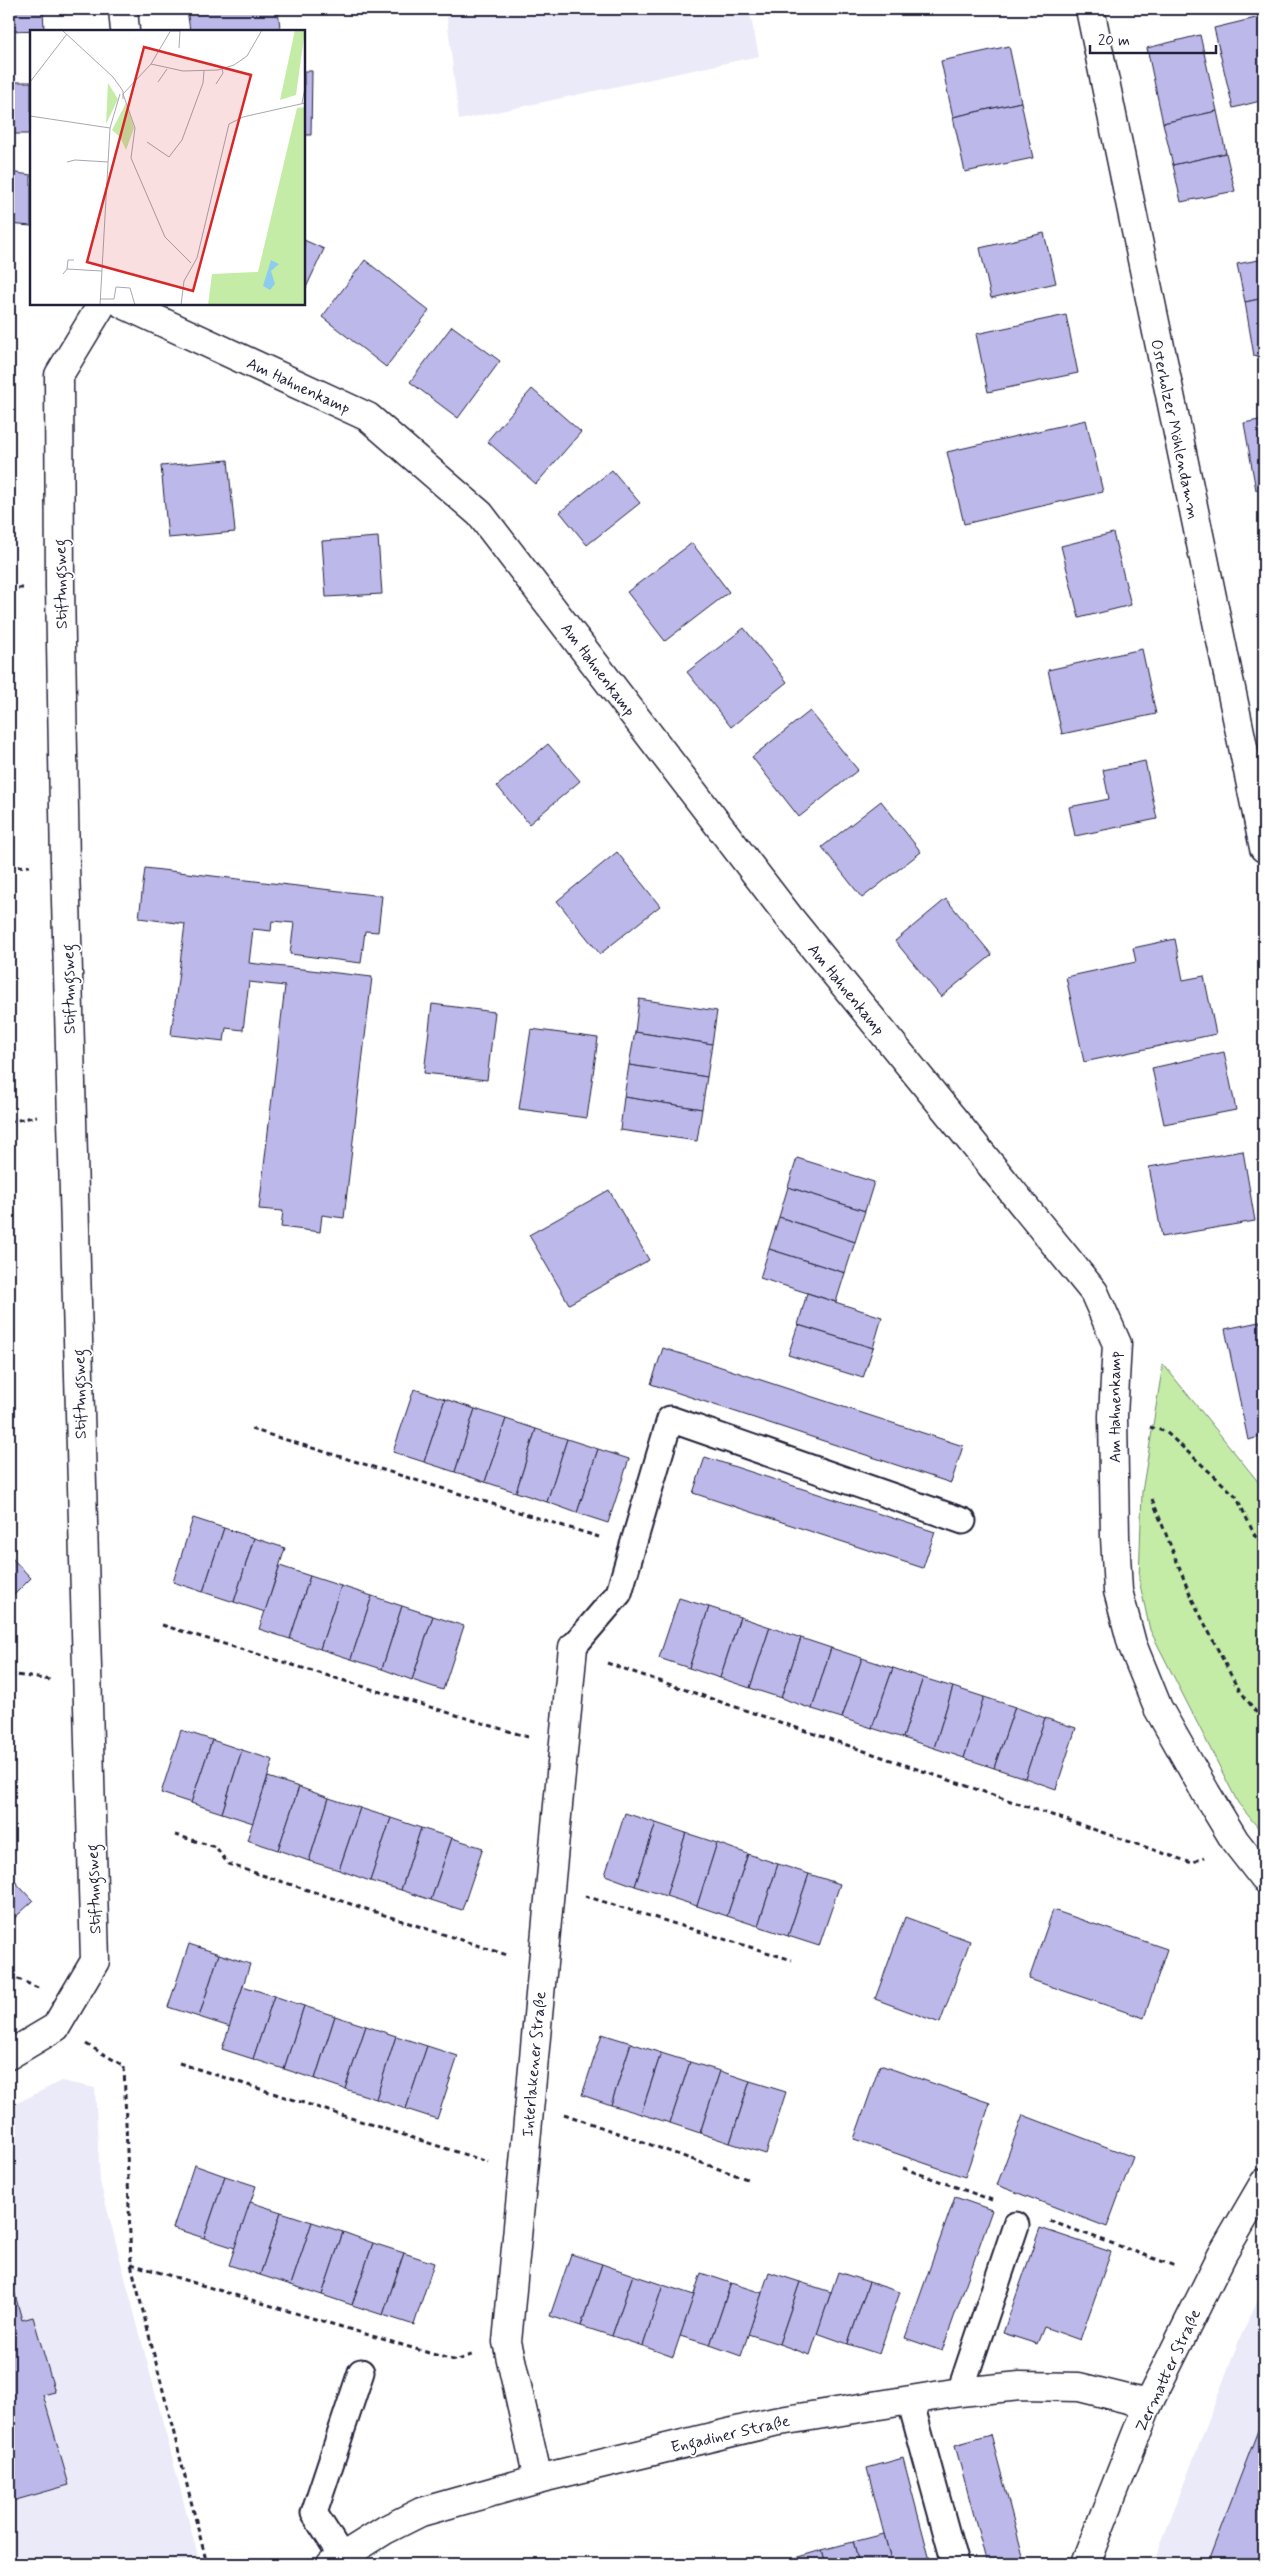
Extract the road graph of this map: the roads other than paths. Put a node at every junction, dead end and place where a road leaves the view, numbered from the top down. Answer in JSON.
{"nodes":[{"id":1,"x":123,"y":9,"type":"edge"},
{"id":2,"x":1090,"y":9,"type":"edge"},
{"id":3,"x":125,"y":30,"type":"edge"},
{"id":4,"x":101,"y":305,"type":"edge"},
{"id":5,"x":125,"y":305,"type":"edge"},
{"id":6,"x":1264,"y":848,"type":"edge"},
{"id":7,"x":963,"y":1521,"type":"dead end"},
{"id":8,"x":573,"y":1647,"type":"joint"},
{"id":9,"x":1264,"y":1878,"type":"edge"},
{"id":10,"x":9,"y":2056,"type":"edge"},
{"id":11,"x":1264,"y":2182,"type":"edge"},
{"id":12,"x":1016,"y":2225,"type":"dead end"},
{"id":13,"x":361,"y":2372,"type":"dead end"},
{"id":14,"x":960,"y":2392,"type":"junction"},
{"id":15,"x":910,"y":2400,"type":"junction"},
{"id":16,"x":1148,"y":2404,"type":"junction"},
{"id":17,"x":538,"y":2479,"type":"junction"},
{"id":18,"x":337,"y":2561,"type":"edge"},
{"id":19,"x":955,"y":2564,"type":"edge"},
{"id":20,"x":1085,"y":2564,"type":"edge"}],
"edges":[{"from":1,"to":3,"type":"street"},
{"from":2,"to":6,"type":"street","name":"Osterholzer Möhlendamm"},
{"from":4,"to":10,"type":"street","name":"Stiftungsweg"},
{"from":5,"to":9,"type":"street","name":"Am Hahnenkamp"},
{"from":7,"to":8,"type":"lane"},
{"from":8,"to":17,"type":"street","name":"Interlakener Straße"},
{"from":11,"to":16,"type":"street","name":"Zermatter Straße"},
{"from":12,"to":14,"type":"lane"},
{"from":13,"to":18,"type":"lane"},
{"from":14,"to":15,"type":"street","name":"Engadiner Straße"},
{"from":14,"to":16,"type":"street","name":"Engadiner Straße"},
{"from":15,"to":17,"type":"street","name":"Engadiner Straße"},
{"from":15,"to":19,"type":"lane"},
{"from":16,"to":20,"type":"street","name":"Zermatter Straße"},
{"from":17,"to":18,"type":"street","name":"Engadiner Straße"}]}
